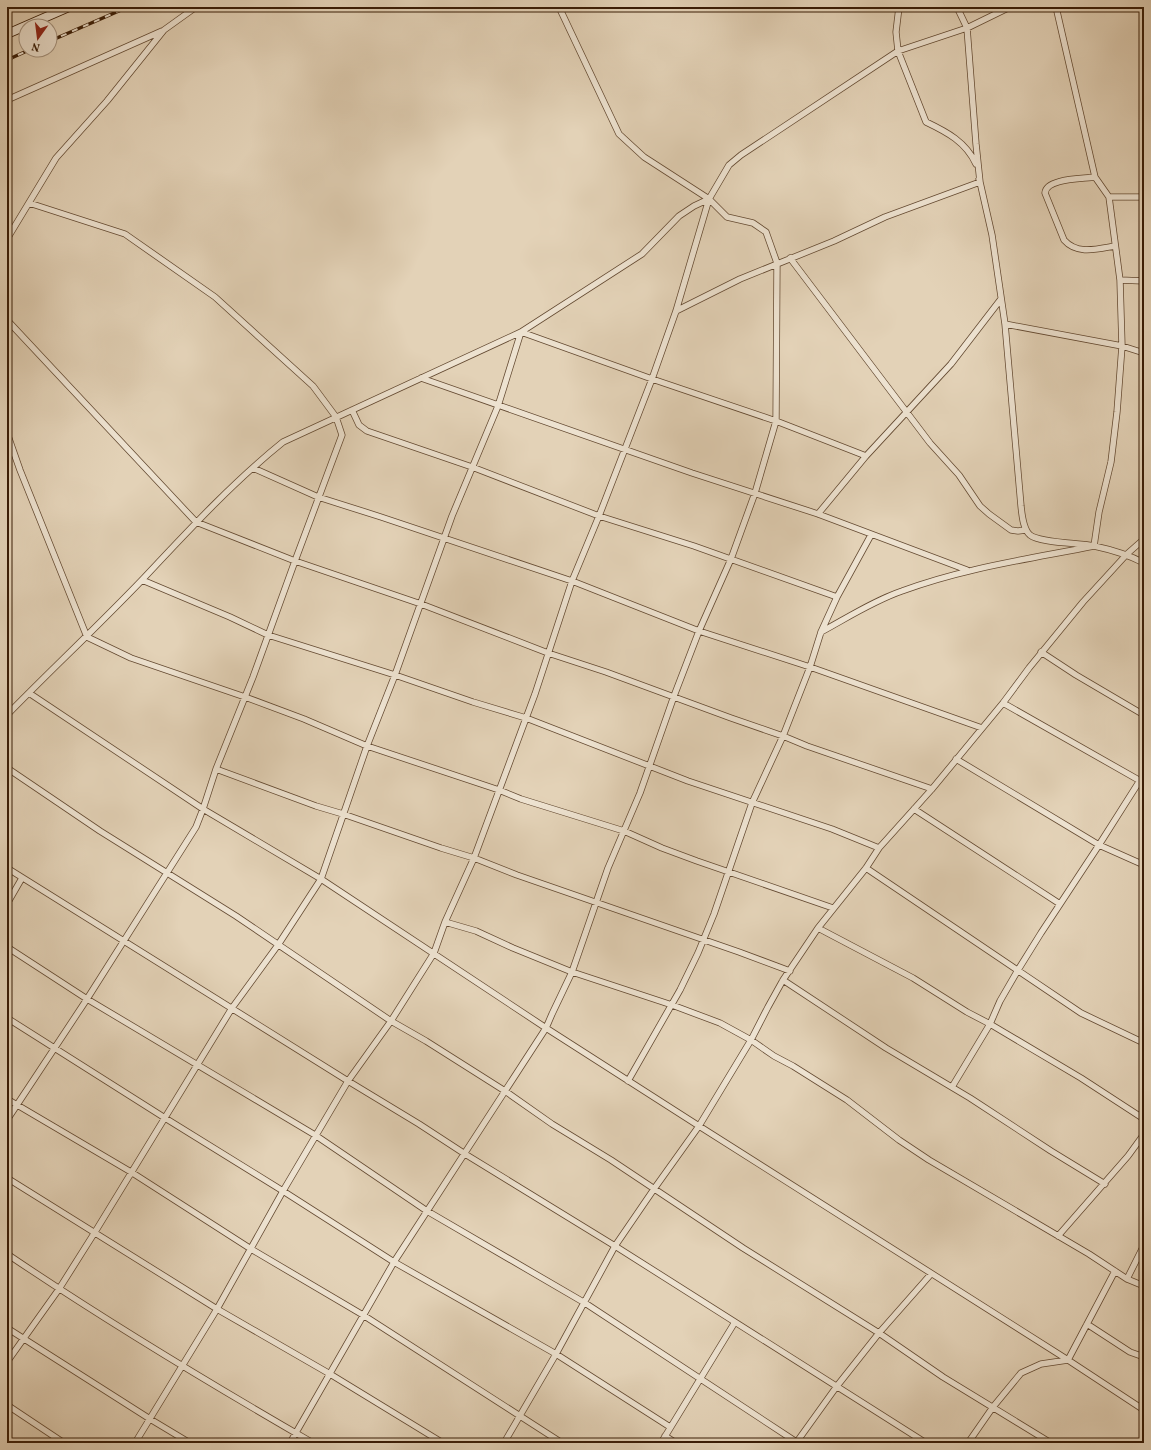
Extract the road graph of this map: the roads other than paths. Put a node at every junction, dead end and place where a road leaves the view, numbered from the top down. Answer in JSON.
{"nodes":[{"id":1,"x":69,"y":7,"type":"edge"},
{"id":2,"x":196,"y":7,"type":"edge"},
{"id":3,"x":559,"y":7,"type":"edge"},
{"id":4,"x":899,"y":7,"type":"edge"},
{"id":5,"x":957,"y":7,"type":"edge"},
{"id":6,"x":1010,"y":7,"type":"edge"},
{"id":7,"x":1056,"y":7,"type":"edge"},
{"id":8,"x":967,"y":28,"type":"junction"},
{"id":9,"x":164,"y":30,"type":"junction"},
{"id":10,"x":7,"y":34,"type":"edge"},
{"id":11,"x":898,"y":51,"type":"junction"},
{"id":12,"x":7,"y":100,"type":"edge"},
{"id":13,"x":1095,"y":177,"type":"junction"},
{"id":14,"x":980,"y":182,"type":"junction"},
{"id":15,"x":1109,"y":197,"type":"junction"},
{"id":16,"x":1144,"y":197,"type":"edge"},
{"id":17,"x":709,"y":199,"type":"junction"},
{"id":18,"x":29,"y":203,"type":"junction"},
{"id":19,"x":7,"y":239,"type":"edge"},
{"id":20,"x":1115,"y":246,"type":"junction"},
{"id":21,"x":790,"y":258,"type":"junction"},
{"id":22,"x":777,"y":263,"type":"junction"},
{"id":23,"x":1120,"y":280,"type":"junction"},
{"id":24,"x":1144,"y":281,"type":"edge"},
{"id":25,"x":1001,"y":299,"type":"junction"},
{"id":26,"x":676,"y":311,"type":"junction"},
{"id":27,"x":7,"y":320,"type":"edge"},
{"id":28,"x":1005,"y":324,"type":"junction"},
{"id":29,"x":521,"y":332,"type":"junction"},
{"id":30,"x":1122,"y":346,"type":"junction"},
{"id":31,"x":1144,"y":353,"type":"edge"},
{"id":32,"x":421,"y":378,"type":"junction"},
{"id":33,"x":652,"y":379,"type":"junction"},
{"id":34,"x":498,"y":406,"type":"junction"},
{"id":35,"x":352,"y":410,"type":"junction"},
{"id":36,"x":907,"y":413,"type":"junction"},
{"id":37,"x":336,"y":417,"type":"junction"},
{"id":38,"x":776,"y":421,"type":"junction"},
{"id":39,"x":7,"y":433,"type":"edge"},
{"id":40,"x":624,"y":448,"type":"junction"},
{"id":41,"x":866,"y":456,"type":"junction"},
{"id":42,"x":472,"y":467,"type":"junction"},
{"id":43,"x":253,"y":468,"type":"junction"},
{"id":44,"x":755,"y":493,"type":"junction"},
{"id":45,"x":318,"y":497,"type":"junction"},
{"id":46,"x":818,"y":514,"type":"junction"},
{"id":47,"x":599,"y":516,"type":"junction"},
{"id":48,"x":196,"y":522,"type":"junction"},
{"id":49,"x":1026,"y":530,"type":"junction"},
{"id":50,"x":871,"y":535,"type":"junction"},
{"id":51,"x":444,"y":538,"type":"junction"},
{"id":52,"x":1144,"y":539,"type":"edge"},
{"id":53,"x":1094,"y":546,"type":"junction"},
{"id":54,"x":1126,"y":554,"type":"junction"},
{"id":55,"x":731,"y":559,"type":"junction"},
{"id":56,"x":295,"y":561,"type":"junction"},
{"id":57,"x":1144,"y":563,"type":"edge"},
{"id":58,"x":967,"y":570,"type":"junction"},
{"id":59,"x":142,"y":580,"type":"junction"},
{"id":60,"x":572,"y":581,"type":"junction"},
{"id":61,"x":837,"y":597,"type":"junction"},
{"id":62,"x":422,"y":604,"type":"junction"},
{"id":63,"x":699,"y":632,"type":"junction"},
{"id":64,"x":821,"y":632,"type":"junction"},
{"id":65,"x":268,"y":635,"type":"junction"},
{"id":66,"x":86,"y":637,"type":"junction"},
{"id":67,"x":1042,"y":652,"type":"junction"},
{"id":68,"x":548,"y":653,"type":"junction"},
{"id":69,"x":810,"y":667,"type":"junction"},
{"id":70,"x":395,"y":675,"type":"junction"},
{"id":71,"x":28,"y":693,"type":"junction"},
{"id":72,"x":674,"y":696,"type":"junction"},
{"id":73,"x":245,"y":697,"type":"junction"},
{"id":74,"x":1003,"y":703,"type":"junction"},
{"id":75,"x":7,"y":715,"type":"edge"},
{"id":76,"x":1144,"y":715,"type":"edge"},
{"id":77,"x":526,"y":718,"type":"junction"},
{"id":78,"x":982,"y":728,"type":"junction"},
{"id":79,"x":783,"y":736,"type":"junction"},
{"id":80,"x":367,"y":746,"type":"junction"},
{"id":81,"x":956,"y":759,"type":"junction"},
{"id":82,"x":650,"y":766,"type":"junction"},
{"id":83,"x":7,"y":768,"type":"edge"},
{"id":84,"x":216,"y":769,"type":"junction"},
{"id":85,"x":1144,"y":774,"type":"edge"},
{"id":86,"x":1142,"y":782,"type":"edge"},
{"id":87,"x":932,"y":789,"type":"junction"},
{"id":88,"x":499,"y":790,"type":"junction"},
{"id":89,"x":752,"y":803,"type":"junction"},
{"id":90,"x":203,"y":809,"type":"junction"},
{"id":91,"x":914,"y":809,"type":"junction"},
{"id":92,"x":343,"y":814,"type":"junction"},
{"id":93,"x":624,"y":831,"type":"junction"},
{"id":94,"x":1099,"y":845,"type":"junction"},
{"id":95,"x":879,"y":848,"type":"junction"},
{"id":96,"x":474,"y":858,"type":"junction"},
{"id":97,"x":1144,"y":865,"type":"edge"},
{"id":98,"x":7,"y":868,"type":"edge"},
{"id":99,"x":866,"y":868,"type":"junction"},
{"id":100,"x":729,"y":872,"type":"junction"},
{"id":101,"x":166,"y":873,"type":"junction"},
{"id":102,"x":22,"y":878,"type":"junction"},
{"id":103,"x":321,"y":879,"type":"junction"},
{"id":104,"x":596,"y":903,"type":"junction"},
{"id":105,"x":7,"y":904,"type":"edge"},
{"id":106,"x":1060,"y":904,"type":"junction"},
{"id":107,"x":832,"y":908,"type":"junction"},
{"id":108,"x":445,"y":922,"type":"junction"},
{"id":109,"x":818,"y":928,"type":"junction"},
{"id":110,"x":124,"y":940,"type":"junction"},
{"id":111,"x":703,"y":940,"type":"junction"},
{"id":112,"x":278,"y":945,"type":"junction"},
{"id":113,"x":7,"y":947,"type":"edge"},
{"id":114,"x":434,"y":953,"type":"junction"},
{"id":115,"x":1018,"y":970,"type":"junction"},
{"id":116,"x":790,"y":971,"type":"junction"},
{"id":117,"x":572,"y":972,"type":"junction"},
{"id":118,"x":783,"y":980,"type":"junction"},
{"id":119,"x":87,"y":999,"type":"junction"},
{"id":120,"x":672,"y":1005,"type":"junction"},
{"id":121,"x":232,"y":1008,"type":"junction"},
{"id":122,"x":7,"y":1018,"type":"edge"},
{"id":123,"x":391,"y":1021,"type":"junction"},
{"id":124,"x":990,"y":1024,"type":"junction"},
{"id":125,"x":546,"y":1028,"type":"junction"},
{"id":126,"x":751,"y":1040,"type":"junction"},
{"id":127,"x":1143,"y":1040,"type":"edge"},
{"id":128,"x":54,"y":1047,"type":"junction"},
{"id":129,"x":198,"y":1064,"type":"junction"},
{"id":130,"x":348,"y":1081,"type":"junction"},
{"id":131,"x":628,"y":1081,"type":"junction"},
{"id":132,"x":952,"y":1087,"type":"junction"},
{"id":133,"x":505,"y":1091,"type":"junction"},
{"id":134,"x":7,"y":1099,"type":"edge"},
{"id":135,"x":17,"y":1105,"type":"junction"},
{"id":136,"x":165,"y":1118,"type":"junction"},
{"id":137,"x":1144,"y":1119,"type":"edge"},
{"id":138,"x":7,"y":1120,"type":"edge"},
{"id":139,"x":698,"y":1126,"type":"junction"},
{"id":140,"x":1144,"y":1134,"type":"edge"},
{"id":141,"x":315,"y":1135,"type":"junction"},
{"id":142,"x":465,"y":1154,"type":"junction"},
{"id":143,"x":132,"y":1172,"type":"junction"},
{"id":144,"x":7,"y":1178,"type":"edge"},
{"id":145,"x":1104,"y":1184,"type":"junction"},
{"id":146,"x":654,"y":1189,"type":"junction"},
{"id":147,"x":283,"y":1191,"type":"junction"},
{"id":148,"x":427,"y":1211,"type":"junction"},
{"id":149,"x":95,"y":1232,"type":"junction"},
{"id":150,"x":1058,"y":1236,"type":"junction"},
{"id":151,"x":1144,"y":1245,"type":"edge"},
{"id":152,"x":616,"y":1246,"type":"junction"},
{"id":153,"x":250,"y":1249,"type":"junction"},
{"id":154,"x":7,"y":1254,"type":"edge"},
{"id":155,"x":394,"y":1262,"type":"junction"},
{"id":156,"x":1115,"y":1271,"type":"junction"},
{"id":157,"x":931,"y":1274,"type":"junction"},
{"id":158,"x":1128,"y":1279,"type":"junction"},
{"id":159,"x":1144,"y":1286,"type":"edge"},
{"id":160,"x":58,"y":1289,"type":"junction"},
{"id":161,"x":585,"y":1303,"type":"junction"},
{"id":162,"x":216,"y":1309,"type":"junction"},
{"id":163,"x":363,"y":1315,"type":"junction"},
{"id":164,"x":735,"y":1322,"type":"junction"},
{"id":165,"x":1086,"y":1324,"type":"junction"},
{"id":166,"x":7,"y":1328,"type":"edge"},
{"id":167,"x":879,"y":1333,"type":"junction"},
{"id":168,"x":24,"y":1338,"type":"junction"},
{"id":169,"x":556,"y":1354,"type":"junction"},
{"id":170,"x":1144,"y":1357,"type":"edge"},
{"id":171,"x":1068,"y":1360,"type":"junction"},
{"id":172,"x":7,"y":1362,"type":"edge"},
{"id":173,"x":183,"y":1365,"type":"junction"},
{"id":174,"x":330,"y":1374,"type":"junction"},
{"id":175,"x":701,"y":1378,"type":"junction"},
{"id":176,"x":837,"y":1386,"type":"junction"},
{"id":177,"x":7,"y":1404,"type":"edge"},
{"id":178,"x":993,"y":1407,"type":"junction"},
{"id":179,"x":1144,"y":1410,"type":"edge"},
{"id":180,"x":519,"y":1417,"type":"junction"},
{"id":181,"x":150,"y":1419,"type":"junction"},
{"id":182,"x":670,"y":1427,"type":"junction"},
{"id":183,"x":296,"y":1433,"type":"junction"},
{"id":184,"x":665,"y":1436,"type":"junction"},
{"id":185,"x":64,"y":1443,"type":"edge"},
{"id":186,"x":135,"y":1443,"type":"edge"},
{"id":187,"x":190,"y":1443,"type":"edge"},
{"id":188,"x":290,"y":1443,"type":"edge"},
{"id":189,"x":313,"y":1443,"type":"edge"},
{"id":190,"x":443,"y":1443,"type":"edge"},
{"id":191,"x":504,"y":1443,"type":"edge"},
{"id":192,"x":562,"y":1443,"type":"edge"},
{"id":193,"x":661,"y":1443,"type":"edge"},
{"id":194,"x":676,"y":1443,"type":"edge"},
{"id":195,"x":797,"y":1443,"type":"edge"},
{"id":196,"x":926,"y":1443,"type":"edge"},
{"id":197,"x":968,"y":1443,"type":"edge"},
{"id":198,"x":1051,"y":1443,"type":"edge"}],
"edges":[{"from":1,"to":10,"type":"street"},
{"from":2,"to":9,"type":"street"},
{"from":3,"to":17,"type":"street"},
{"from":4,"to":11,"type":"street"},
{"from":5,"to":8,"type":"street"},
{"from":6,"to":8,"type":"street"},
{"from":7,"to":13,"type":"street"},
{"from":8,"to":11,"type":"street"},
{"from":8,"to":14,"type":"street"},
{"from":9,"to":12,"type":"street"},
{"from":9,"to":18,"type":"street"},
{"from":11,"to":14,"type":"street"},
{"from":11,"to":17,"type":"street"},
{"from":13,"to":15,"type":"street"},
{"from":13,"to":20,"type":"street"},
{"from":14,"to":21,"type":"street"},
{"from":14,"to":25,"type":"street"},
{"from":15,"to":16,"type":"street"},
{"from":15,"to":20,"type":"street"},
{"from":17,"to":22,"type":"street"},
{"from":17,"to":26,"type":"street"},
{"from":17,"to":29,"type":"street"},
{"from":18,"to":19,"type":"street"},
{"from":18,"to":37,"type":"street"},
{"from":20,"to":23,"type":"street"},
{"from":21,"to":22,"type":"street"},
{"from":21,"to":36,"type":"street"},
{"from":22,"to":26,"type":"street"},
{"from":22,"to":38,"type":"street"},
{"from":23,"to":24,"type":"street"},
{"from":23,"to":30,"type":"street"},
{"from":25,"to":28,"type":"street"},
{"from":25,"to":36,"type":"street"},
{"from":26,"to":33,"type":"street"},
{"from":27,"to":48,"type":"street"},
{"from":28,"to":30,"type":"street"},
{"from":28,"to":49,"type":"street"},
{"from":29,"to":32,"type":"street"},
{"from":29,"to":33,"type":"street"},
{"from":29,"to":34,"type":"street"},
{"from":30,"to":31,"type":"street"},
{"from":30,"to":53,"type":"street"},
{"from":32,"to":34,"type":"street"},
{"from":32,"to":35,"type":"street"},
{"from":33,"to":38,"type":"street"},
{"from":33,"to":40,"type":"street"},
{"from":34,"to":40,"type":"street"},
{"from":34,"to":42,"type":"street"},
{"from":35,"to":37,"type":"street"},
{"from":35,"to":42,"type":"street"},
{"from":36,"to":41,"type":"street"},
{"from":36,"to":49,"type":"street"},
{"from":37,"to":43,"type":"street"},
{"from":37,"to":45,"type":"street"},
{"from":38,"to":41,"type":"street"},
{"from":38,"to":44,"type":"street"},
{"from":39,"to":66,"type":"street"},
{"from":40,"to":44,"type":"street"},
{"from":40,"to":47,"type":"street"},
{"from":41,"to":46,"type":"street"},
{"from":42,"to":47,"type":"street"},
{"from":42,"to":51,"type":"street"},
{"from":43,"to":45,"type":"street"},
{"from":43,"to":48,"type":"street"},
{"from":44,"to":46,"type":"street"},
{"from":44,"to":55,"type":"street"},
{"from":45,"to":51,"type":"street"},
{"from":45,"to":56,"type":"street"},
{"from":46,"to":50,"type":"street"},
{"from":47,"to":55,"type":"street"},
{"from":47,"to":60,"type":"street"},
{"from":48,"to":56,"type":"street"},
{"from":48,"to":59,"type":"street"},
{"from":49,"to":53,"type":"street"},
{"from":50,"to":58,"type":"street"},
{"from":50,"to":61,"type":"street"},
{"from":51,"to":60,"type":"street"},
{"from":51,"to":62,"type":"street"},
{"from":52,"to":54,"type":"street"},
{"from":53,"to":54,"type":"street"},
{"from":53,"to":58,"type":"street"},
{"from":54,"to":57,"type":"street"},
{"from":54,"to":67,"type":"street"},
{"from":55,"to":61,"type":"street"},
{"from":55,"to":63,"type":"street"},
{"from":56,"to":62,"type":"street"},
{"from":56,"to":65,"type":"street"},
{"from":58,"to":64,"type":"street"},
{"from":59,"to":65,"type":"street"},
{"from":59,"to":66,"type":"street"},
{"from":60,"to":63,"type":"street"},
{"from":60,"to":68,"type":"street"},
{"from":61,"to":64,"type":"street"},
{"from":62,"to":68,"type":"street"},
{"from":62,"to":70,"type":"street"},
{"from":63,"to":69,"type":"street"},
{"from":63,"to":72,"type":"street"},
{"from":64,"to":69,"type":"street"},
{"from":65,"to":70,"type":"street"},
{"from":65,"to":73,"type":"street"},
{"from":66,"to":71,"type":"street"},
{"from":66,"to":73,"type":"street"},
{"from":67,"to":74,"type":"street"},
{"from":67,"to":76,"type":"street"},
{"from":68,"to":72,"type":"street"},
{"from":68,"to":77,"type":"street"},
{"from":69,"to":78,"type":"street"},
{"from":69,"to":79,"type":"street"},
{"from":70,"to":77,"type":"street"},
{"from":70,"to":80,"type":"street"},
{"from":71,"to":75,"type":"street"},
{"from":71,"to":90,"type":"street"},
{"from":72,"to":79,"type":"street"},
{"from":72,"to":82,"type":"street"},
{"from":73,"to":80,"type":"street"},
{"from":73,"to":84,"type":"street"},
{"from":74,"to":78,"type":"street"},
{"from":74,"to":86,"type":"street"},
{"from":77,"to":82,"type":"street"},
{"from":77,"to":88,"type":"street"},
{"from":78,"to":81,"type":"street"},
{"from":79,"to":87,"type":"street"},
{"from":79,"to":89,"type":"street"},
{"from":80,"to":88,"type":"street"},
{"from":80,"to":92,"type":"street"},
{"from":81,"to":87,"type":"street"},
{"from":81,"to":94,"type":"street"},
{"from":82,"to":89,"type":"street"},
{"from":82,"to":93,"type":"street"},
{"from":83,"to":101,"type":"street"},
{"from":84,"to":90,"type":"street"},
{"from":84,"to":92,"type":"street"},
{"from":85,"to":86,"type":"street"},
{"from":86,"to":94,"type":"street"},
{"from":87,"to":91,"type":"street"},
{"from":88,"to":93,"type":"street"},
{"from":88,"to":96,"type":"street"},
{"from":89,"to":95,"type":"street"},
{"from":89,"to":100,"type":"street"},
{"from":90,"to":101,"type":"street"},
{"from":90,"to":103,"type":"street"},
{"from":91,"to":95,"type":"street"},
{"from":91,"to":106,"type":"street"},
{"from":92,"to":96,"type":"street"},
{"from":92,"to":103,"type":"street"},
{"from":93,"to":100,"type":"street"},
{"from":93,"to":104,"type":"street"},
{"from":94,"to":97,"type":"street"},
{"from":94,"to":106,"type":"street"},
{"from":95,"to":99,"type":"street"},
{"from":96,"to":104,"type":"street"},
{"from":96,"to":108,"type":"street"},
{"from":98,"to":102,"type":"street"},
{"from":99,"to":107,"type":"street"},
{"from":99,"to":115,"type":"street"},
{"from":100,"to":107,"type":"street"},
{"from":100,"to":111,"type":"street"},
{"from":101,"to":110,"type":"street"},
{"from":101,"to":112,"type":"street"},
{"from":102,"to":105,"type":"street"},
{"from":102,"to":110,"type":"street"},
{"from":103,"to":112,"type":"street"},
{"from":103,"to":114,"type":"street"},
{"from":104,"to":111,"type":"street"},
{"from":104,"to":117,"type":"street"},
{"from":106,"to":115,"type":"street"},
{"from":107,"to":109,"type":"street"},
{"from":108,"to":114,"type":"street"},
{"from":108,"to":117,"type":"street"},
{"from":109,"to":116,"type":"street"},
{"from":109,"to":124,"type":"street"},
{"from":110,"to":119,"type":"street"},
{"from":110,"to":121,"type":"street"},
{"from":111,"to":116,"type":"street"},
{"from":111,"to":120,"type":"street"},
{"from":112,"to":121,"type":"street"},
{"from":112,"to":123,"type":"street"},
{"from":113,"to":119,"type":"street"},
{"from":114,"to":123,"type":"street"},
{"from":114,"to":125,"type":"street"},
{"from":115,"to":124,"type":"street"},
{"from":115,"to":127,"type":"street"},
{"from":116,"to":118,"type":"street"},
{"from":117,"to":120,"type":"street"},
{"from":117,"to":125,"type":"street"},
{"from":118,"to":126,"type":"street"},
{"from":118,"to":132,"type":"street"},
{"from":119,"to":128,"type":"street"},
{"from":119,"to":129,"type":"street"},
{"from":120,"to":126,"type":"street"},
{"from":120,"to":131,"type":"street"},
{"from":121,"to":129,"type":"street"},
{"from":121,"to":130,"type":"street"},
{"from":122,"to":128,"type":"street"},
{"from":123,"to":130,"type":"street"},
{"from":123,"to":133,"type":"street"},
{"from":124,"to":132,"type":"street"},
{"from":124,"to":137,"type":"street"},
{"from":125,"to":131,"type":"street"},
{"from":125,"to":133,"type":"street"},
{"from":126,"to":139,"type":"street"},
{"from":126,"to":150,"type":"street"},
{"from":128,"to":135,"type":"street"},
{"from":128,"to":136,"type":"street"},
{"from":129,"to":136,"type":"street"},
{"from":129,"to":141,"type":"street"},
{"from":130,"to":141,"type":"street"},
{"from":130,"to":142,"type":"street"},
{"from":131,"to":139,"type":"street"},
{"from":132,"to":145,"type":"street"},
{"from":133,"to":142,"type":"street"},
{"from":133,"to":146,"type":"street"},
{"from":134,"to":135,"type":"street"},
{"from":135,"to":138,"type":"street"},
{"from":135,"to":143,"type":"street"},
{"from":136,"to":143,"type":"street"},
{"from":136,"to":147,"type":"street"},
{"from":139,"to":146,"type":"street"},
{"from":139,"to":157,"type":"street"},
{"from":140,"to":145,"type":"street"},
{"from":141,"to":147,"type":"street"},
{"from":141,"to":148,"type":"street"},
{"from":142,"to":148,"type":"street"},
{"from":142,"to":152,"type":"street"},
{"from":143,"to":149,"type":"street"},
{"from":143,"to":153,"type":"street"},
{"from":144,"to":149,"type":"street"},
{"from":145,"to":150,"type":"street"},
{"from":146,"to":152,"type":"street"},
{"from":146,"to":167,"type":"street"},
{"from":147,"to":153,"type":"street"},
{"from":147,"to":155,"type":"street"},
{"from":148,"to":155,"type":"street"},
{"from":148,"to":161,"type":"street"},
{"from":149,"to":160,"type":"street"},
{"from":149,"to":162,"type":"street"},
{"from":150,"to":156,"type":"street"},
{"from":151,"to":158,"type":"street"},
{"from":152,"to":161,"type":"street"},
{"from":152,"to":164,"type":"street"},
{"from":153,"to":162,"type":"street"},
{"from":153,"to":163,"type":"street"},
{"from":154,"to":160,"type":"street"},
{"from":155,"to":163,"type":"street"},
{"from":155,"to":169,"type":"street"},
{"from":156,"to":158,"type":"street"},
{"from":156,"to":165,"type":"street"},
{"from":157,"to":167,"type":"street"},
{"from":157,"to":171,"type":"street"},
{"from":158,"to":159,"type":"street"},
{"from":160,"to":168,"type":"street"},
{"from":160,"to":173,"type":"street"},
{"from":161,"to":169,"type":"street"},
{"from":161,"to":175,"type":"street"},
{"from":162,"to":173,"type":"street"},
{"from":162,"to":174,"type":"street"},
{"from":163,"to":174,"type":"street"},
{"from":163,"to":180,"type":"street"},
{"from":164,"to":175,"type":"street"},
{"from":164,"to":176,"type":"street"},
{"from":165,"to":170,"type":"street"},
{"from":165,"to":171,"type":"street"},
{"from":166,"to":168,"type":"street"},
{"from":167,"to":176,"type":"street"},
{"from":167,"to":178,"type":"street"},
{"from":168,"to":172,"type":"street"},
{"from":168,"to":181,"type":"street"},
{"from":169,"to":180,"type":"street"},
{"from":169,"to":182,"type":"street"},
{"from":171,"to":178,"type":"street"},
{"from":171,"to":179,"type":"street"},
{"from":173,"to":181,"type":"street"},
{"from":173,"to":183,"type":"street"},
{"from":174,"to":183,"type":"street"},
{"from":174,"to":190,"type":"street"},
{"from":175,"to":182,"type":"street"},
{"from":175,"to":195,"type":"street"},
{"from":176,"to":195,"type":"street"},
{"from":176,"to":196,"type":"street"},
{"from":177,"to":185,"type":"street"},
{"from":178,"to":197,"type":"street"},
{"from":178,"to":198,"type":"street"},
{"from":180,"to":191,"type":"street"},
{"from":180,"to":192,"type":"street"},
{"from":181,"to":186,"type":"street"},
{"from":181,"to":187,"type":"street"},
{"from":182,"to":184,"type":"street"},
{"from":183,"to":188,"type":"street"},
{"from":183,"to":189,"type":"street"},
{"from":184,"to":193,"type":"street"},
{"from":184,"to":194,"type":"street"}]}
